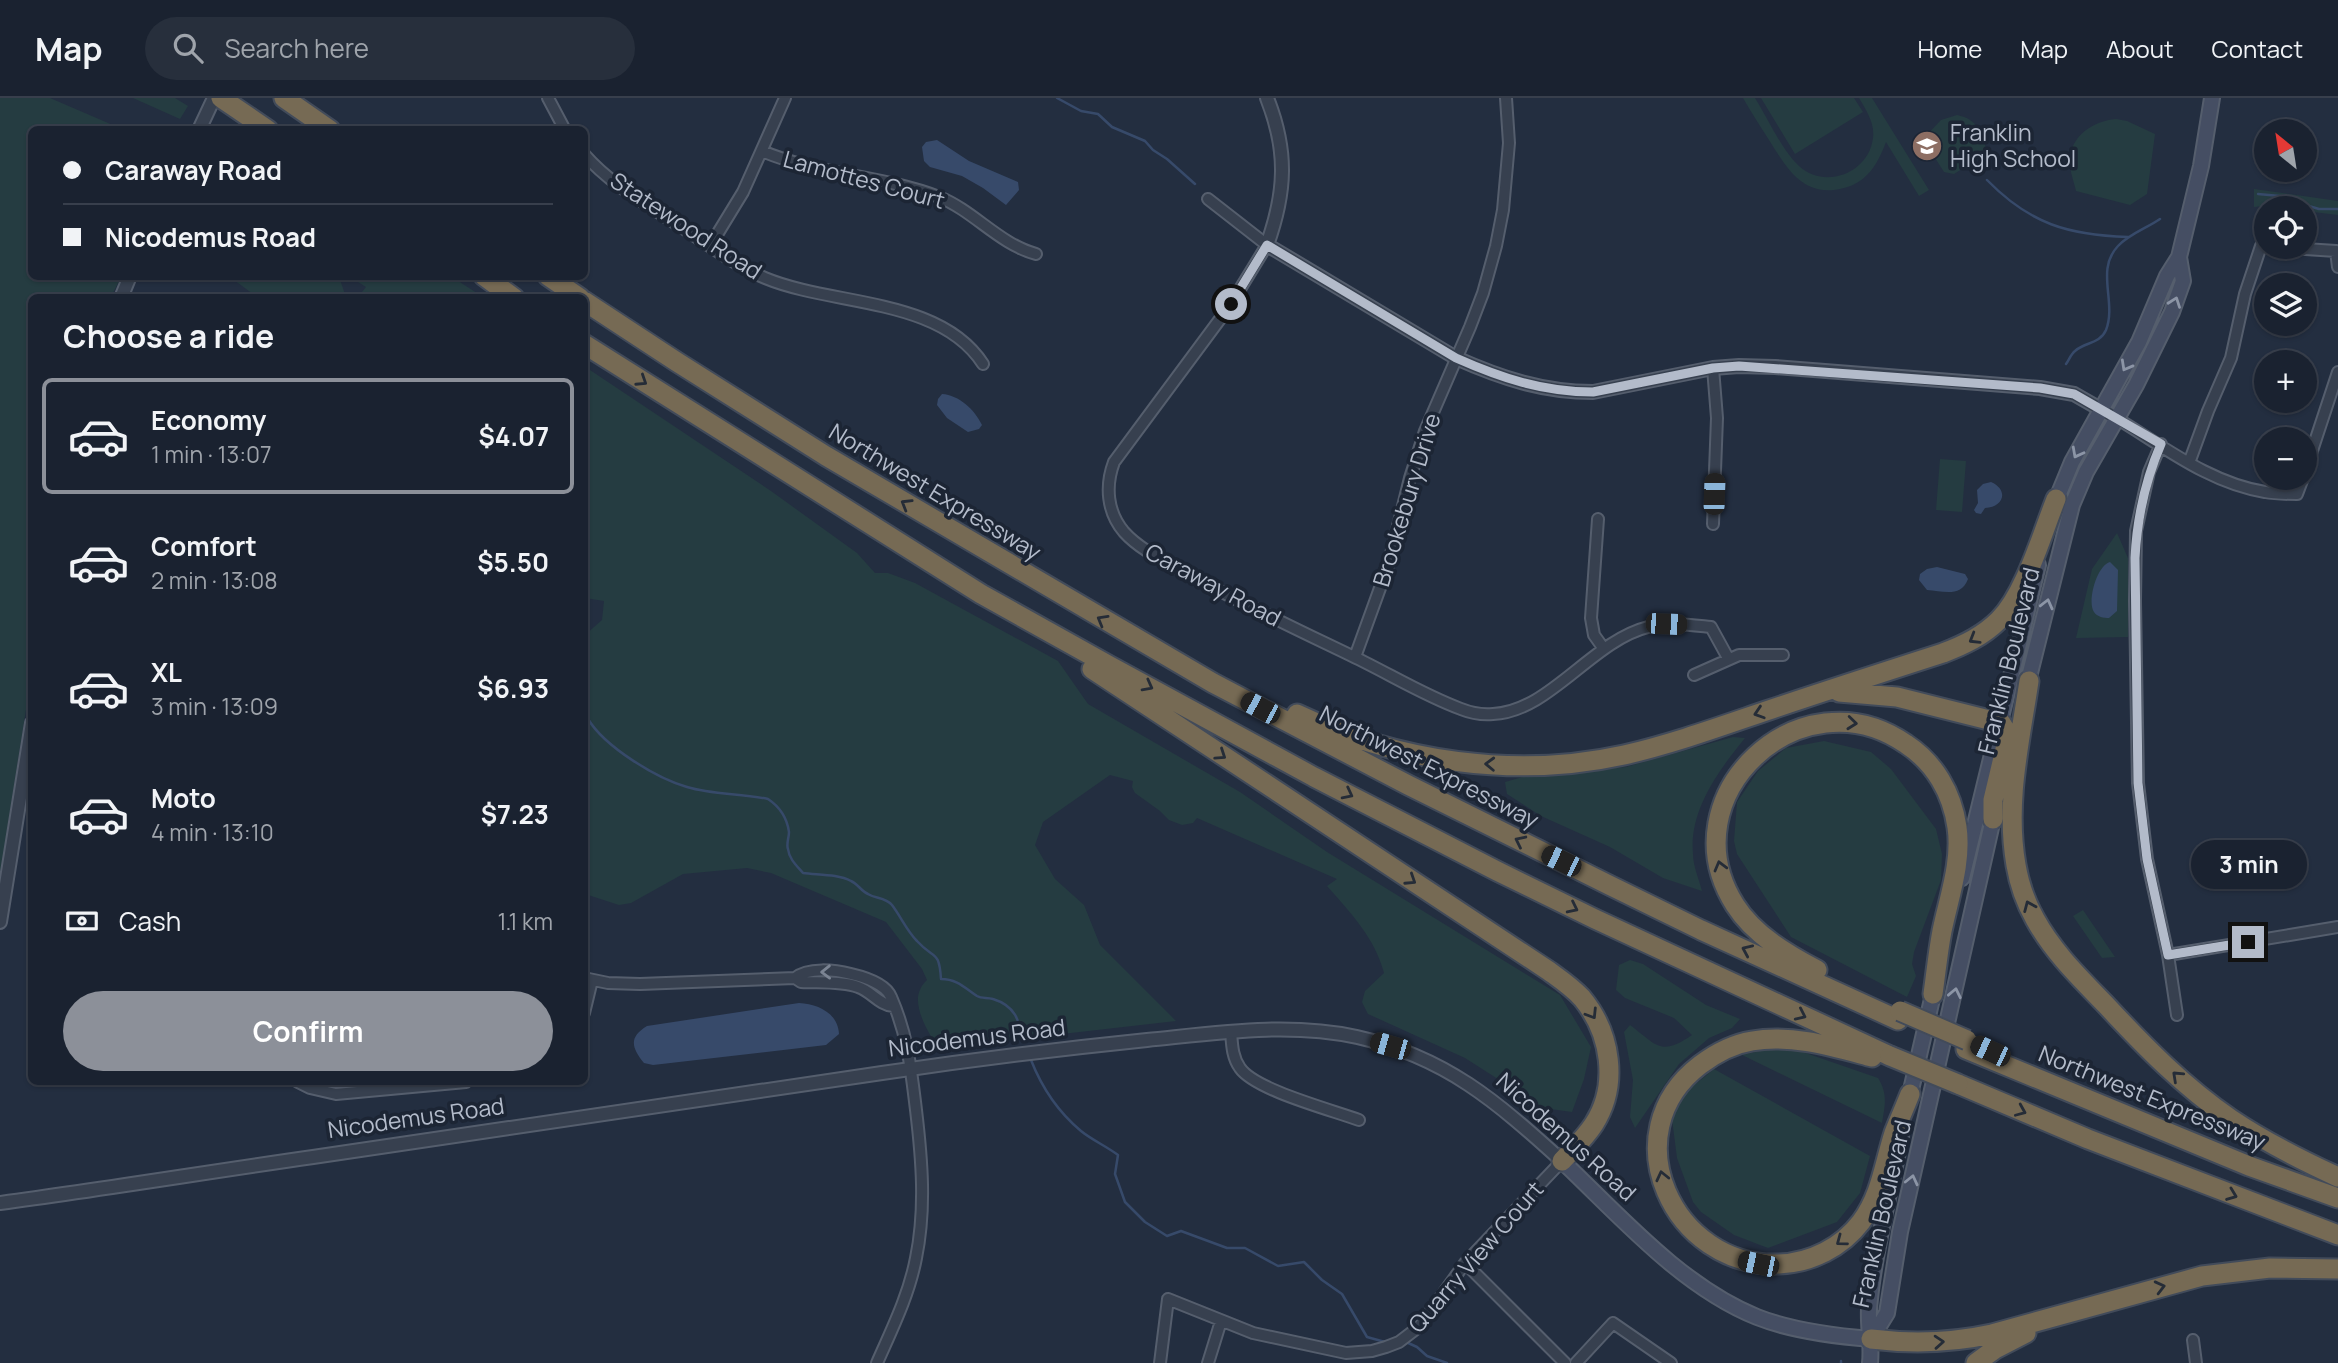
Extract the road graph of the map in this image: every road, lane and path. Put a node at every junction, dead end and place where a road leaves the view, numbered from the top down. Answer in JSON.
{"nodes":[{"id":1,"x":214,"y":98,"type":"edge"},
{"id":2,"x":221,"y":98,"type":"edge"},
{"id":3,"x":284,"y":98,"type":"edge"},
{"id":4,"x":548,"y":98,"type":"edge"},
{"id":5,"x":785,"y":98,"type":"edge"},
{"id":6,"x":1267,"y":98,"type":"edge"},
{"id":7,"x":1506,"y":98,"type":"edge"},
{"id":8,"x":2212,"y":98,"type":"edge"},
{"id":9,"x":201,"y":124,"type":"edge"},
{"id":10,"x":262,"y":126,"type":"edge"},
{"id":11,"x":324,"y":126,"type":"edge"},
{"id":12,"x":563,"y":126,"type":"edge"},
{"id":13,"x":762,"y":151,"type":"junction"},
{"id":14,"x":588,"y":158,"type":"edge"},
{"id":15,"x":1208,"y":199,"type":"dead end"},
{"id":16,"x":1267,"y":245,"type":"junction"},
{"id":17,"x":710,"y":246,"type":"junction"},
{"id":18,"x":2317,"y":250,"type":"edge"},
{"id":19,"x":1036,"y":254,"type":"dead end"},
{"id":20,"x":2179,"y":257,"type":"junction"},
{"id":21,"x":2257,"y":259,"type":"edge"},
{"id":22,"x":2338,"y":267,"type":"edge"},
{"id":23,"x":489,"y":280,"type":"edge"},
{"id":24,"x":554,"y":280,"type":"edge"},
{"id":25,"x":509,"y":294,"type":"edge"},
{"id":26,"x":574,"y":294,"type":"edge"},
{"id":27,"x":588,"y":303,"type":"edge"},
{"id":28,"x":588,"y":347,"type":"edge"},
{"id":29,"x":1456,"y":358,"type":"junction"},
{"id":30,"x":984,"y":363,"type":"dead end"},
{"id":31,"x":1713,"y":368,"type":"junction"},
{"id":32,"x":2338,"y":372,"type":"edge"},
{"id":33,"x":2101,"y":409,"type":"junction"},
{"id":34,"x":2116,"y":418,"type":"junction"},
{"id":35,"x":2317,"y":436,"type":"edge"},
{"id":36,"x":2161,"y":444,"type":"junction"},
{"id":37,"x":2189,"y":463,"type":"junction"},
{"id":38,"x":2298,"y":490,"type":"edge"},
{"id":39,"x":2056,"y":499,"type":"junction"},
{"id":40,"x":1598,"y":519,"type":"dead end"},
{"id":41,"x":1713,"y":524,"type":"dead end"},
{"id":42,"x":981,"y":594,"type":"junction"},
{"id":43,"x":1127,"y":634,"type":"junction"},
{"id":44,"x":1604,"y":649,"type":"junction"},
{"id":45,"x":1783,"y":656,"type":"dead end"},
{"id":46,"x":1355,"y":657,"type":"junction"},
{"id":47,"x":1728,"y":659,"type":"junction"},
{"id":48,"x":1694,"y":675,"type":"dead end"},
{"id":49,"x":2029,"y":681,"type":"junction"},
{"id":50,"x":1823,"y":692,"type":"junction"},
{"id":51,"x":2001,"y":723,"type":"junction"},
{"id":52,"x":28,"y":748,"type":"edge"},
{"id":53,"x":1993,"y":818,"type":"junction"},
{"id":54,"x":0,"y":922,"type":"edge"},
{"id":55,"x":2338,"y":927,"type":"edge"},
{"id":56,"x":2168,"y":955,"type":"junction"},
{"id":57,"x":588,"y":979,"type":"edge"},
{"id":58,"x":1933,"y":994,"type":"junction"},
{"id":59,"x":1899,"y":1015,"type":"junction"},
{"id":60,"x":2177,"y":1015,"type":"dead end"},
{"id":61,"x":1231,"y":1031,"type":"junction"},
{"id":62,"x":1890,"y":1059,"type":"junction"},
{"id":63,"x":911,"y":1069,"type":"junction"},
{"id":64,"x":304,"y":1085,"type":"edge"},
{"id":65,"x":434,"y":1085,"type":"edge"},
{"id":66,"x":1910,"y":1094,"type":"junction"},
{"id":67,"x":1359,"y":1120,"type":"dead end"},
{"id":68,"x":1562,"y":1161,"type":"junction"},
{"id":69,"x":2338,"y":1177,"type":"edge"},
{"id":70,"x":2338,"y":1198,"type":"edge"},
{"id":71,"x":0,"y":1203,"type":"edge"},
{"id":72,"x":2338,"y":1236,"type":"edge"},
{"id":73,"x":1465,"y":1263,"type":"junction"},
{"id":74,"x":2338,"y":1269,"type":"edge"},
{"id":75,"x":2094,"y":1306,"type":"junction"},
{"id":76,"x":1222,"y":1321,"type":"junction"},
{"id":77,"x":1871,"y":1339,"type":"junction"},
{"id":78,"x":2193,"y":1340,"type":"dead end"},
{"id":79,"x":877,"y":1363,"type":"edge"},
{"id":80,"x":1160,"y":1363,"type":"edge"},
{"id":81,"x":1208,"y":1363,"type":"edge"},
{"id":82,"x":1565,"y":1363,"type":"edge"},
{"id":83,"x":1576,"y":1363,"type":"edge"},
{"id":84,"x":1671,"y":1363,"type":"edge"},
{"id":85,"x":1870,"y":1363,"type":"edge"},
{"id":86,"x":1976,"y":1363,"type":"edge"},
{"id":87,"x":2196,"y":1363,"type":"edge"}],
"edges":[{"from":1,"to":9,"type":"street"},
{"from":2,"to":10,"type":"highway"},
{"from":3,"to":11,"type":"highway"},
{"from":4,"to":12,"type":"street"},
{"from":5,"to":13,"type":"street"},
{"from":6,"to":16,"type":"street","name":"Caraway Road"},
{"from":7,"to":29,"type":"street","name":"Brookebury Drive"},
{"from":8,"to":20,"type":"main road","name":"Franklin Boulevard"},
{"from":13,"to":17,"type":"street"},
{"from":13,"to":19,"type":"street","name":"Lamottes Court"},
{"from":14,"to":17,"type":"street","name":"Statewood Road"},
{"from":15,"to":16,"type":"street"},
{"from":16,"to":29,"type":"street"},
{"from":16,"to":46,"type":"street","name":"Caraway Road"},
{"from":17,"to":30,"type":"street","name":"Statewood Road"},
{"from":18,"to":22,"type":"street"},
{"from":20,"to":33,"type":"main road","name":"Franklin Boulevard","one_way":true},
{"from":34,"to":20,"type":"main road","name":"Franklin Boulevard","one_way":true},
{"from":21,"to":37,"type":"street"},
{"from":23,"to":25,"type":"highway"},
{"from":24,"to":26,"type":"highway"},
{"from":43,"to":27,"type":"highway","name":"Northwest Expressway","one_way":true},
{"from":28,"to":42,"type":"highway","one_way":true},
{"from":29,"to":31,"type":"street"},
{"from":29,"to":46,"type":"street","name":"Brookebury Drive"},
{"from":31,"to":33,"type":"street"},
{"from":31,"to":41,"type":"street"},
{"from":32,"to":35,"type":"street"},
{"from":33,"to":34,"type":"street"},
{"from":33,"to":39,"type":"main road","name":"Franklin Boulevard","one_way":true},
{"from":34,"to":36,"type":"street"},
{"from":49,"to":34,"type":"main road","name":"Franklin Boulevard","one_way":true},
{"from":36,"to":37,"type":"street"},
{"from":36,"to":56,"type":"street"},
{"from":37,"to":38,"type":"street"},
{"from":39,"to":50,"type":"highway","one_way":true},
{"from":39,"to":51,"type":"main road","name":"Franklin Boulevard"},
{"from":40,"to":44,"type":"street"},
{"from":42,"to":62,"type":"highway","one_way":true},
{"from":42,"to":68,"type":"highway","one_way":true},
{"from":50,"to":43,"type":"highway","one_way":true},
{"from":59,"to":43,"type":"highway","name":"Northwest Expressway","one_way":true},
{"from":44,"to":46,"type":"street","name":"Caraway Road"},
{"from":44,"to":47,"type":"street","name":"Caraway Road"},
{"from":45,"to":47,"type":"street"},
{"from":47,"to":48,"type":"street"},
{"from":49,"to":53,"type":"main road","name":"Franklin Boulevard"},
{"from":69,"to":49,"type":"highway","one_way":true},
{"from":50,"to":51,"type":"highway"},
{"from":51,"to":53,"type":"highway"},
{"from":51,"to":58,"type":"main road","name":"Franklin Boulevard"},
{"from":52,"to":54,"type":"street"},
{"from":77,"to":53,"type":"main road","name":"Franklin Boulevard","one_way":true},
{"from":55,"to":56,"type":"street"},
{"from":56,"to":60,"type":"street"},
{"from":57,"to":63,"type":"street"},
{"from":59,"to":58,"type":"highway","one_way":true},
{"from":58,"to":66,"type":"main road","name":"Franklin Boulevard"},
{"from":59,"to":70,"type":"highway","name":"Northwest Expressway"},
{"from":61,"to":63,"type":"street","name":"Nicodemus Road"},
{"from":61,"to":67,"type":"street"},
{"from":61,"to":68,"type":"street","name":"Nicodemus Road"},
{"from":66,"to":62,"type":"highway","one_way":true},
{"from":62,"to":72,"type":"highway","one_way":true,"bridge":true},
{"from":63,"to":71,"type":"street","name":"Nicodemus Road"},
{"from":63,"to":79,"type":"street"},
{"from":64,"to":65,"type":"street"},
{"from":66,"to":77,"type":"main road","name":"Franklin Boulevard"},
{"from":68,"to":73,"type":"street","name":"Quarry View Court"},
{"from":68,"to":77,"type":"main road","name":"Nicodemus Road"},
{"from":73,"to":76,"type":"street","name":"Quarry View Court"},
{"from":73,"to":82,"type":"street"},
{"from":75,"to":74,"type":"highway","one_way":true},
{"from":77,"to":75,"type":"highway","one_way":true},
{"from":75,"to":86,"type":"highway"},
{"from":76,"to":80,"type":"street","name":"Quarry View Court"},
{"from":76,"to":81,"type":"street"},
{"from":77,"to":85,"type":"main road"},
{"from":78,"to":87,"type":"street"},
{"from":83,"to":84,"type":"street"}]}
